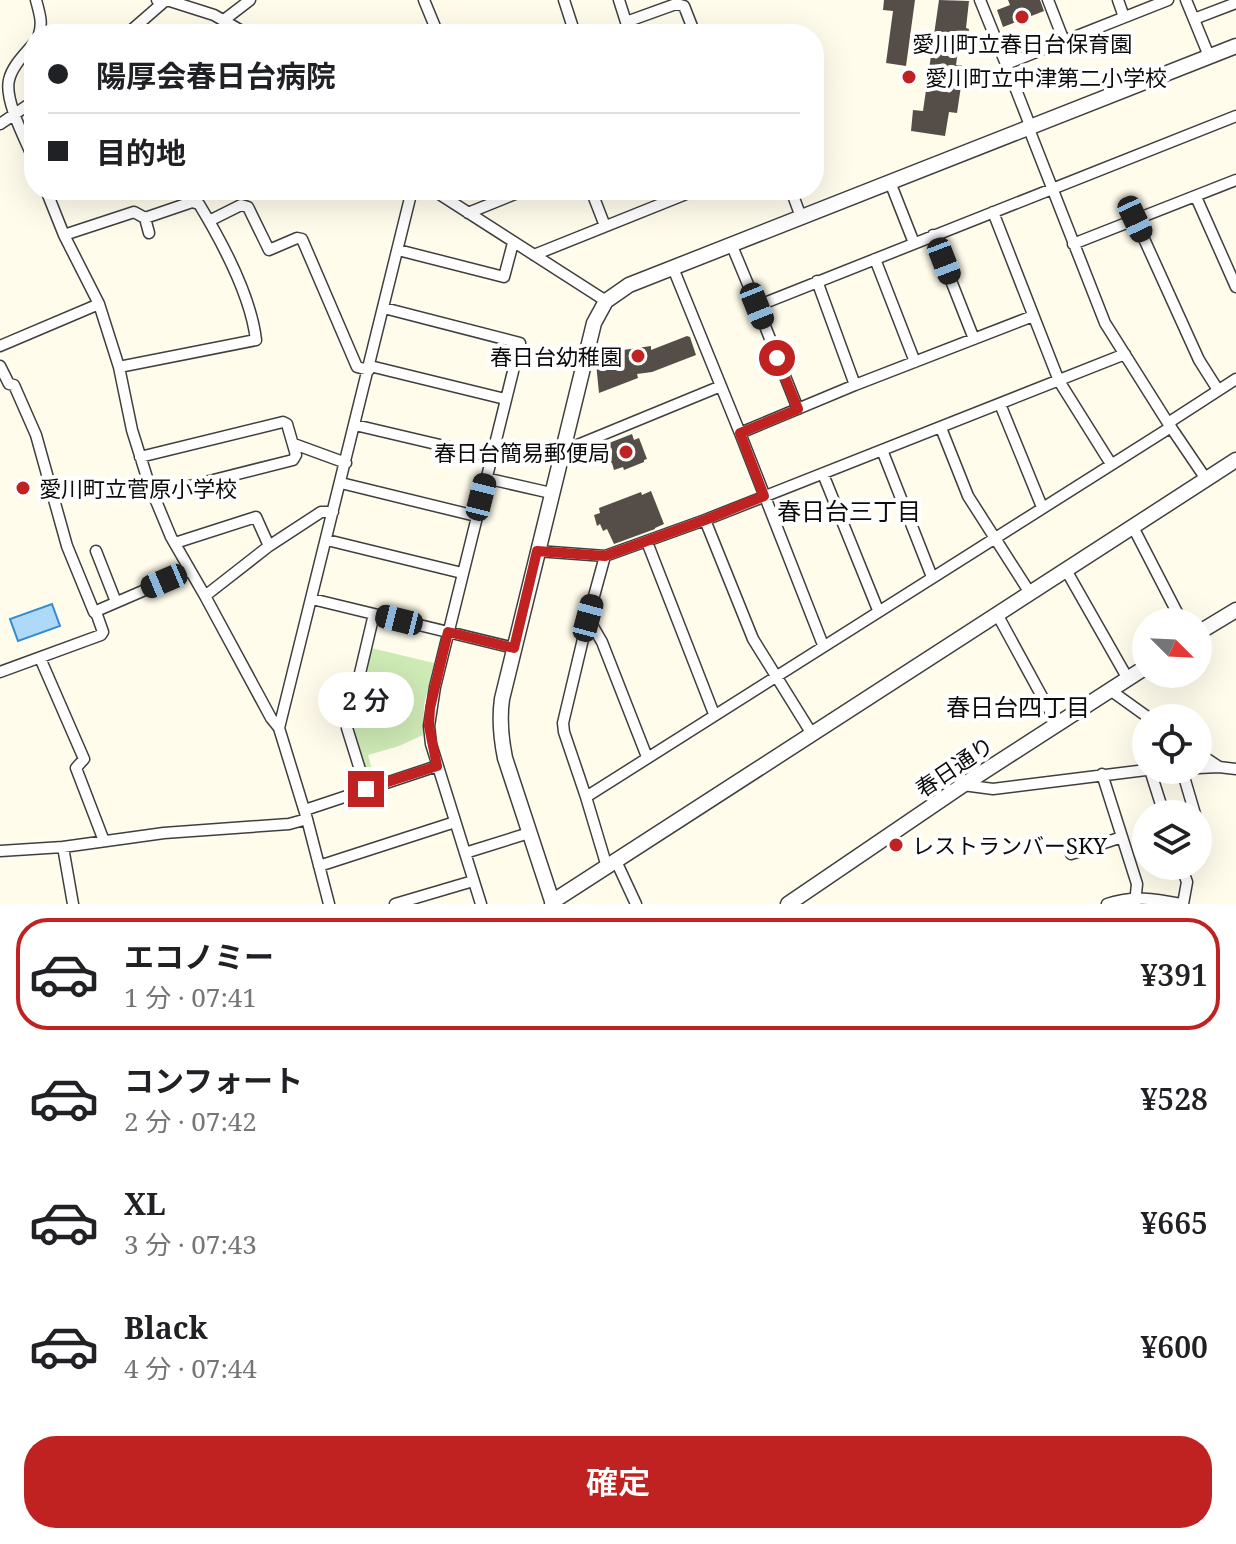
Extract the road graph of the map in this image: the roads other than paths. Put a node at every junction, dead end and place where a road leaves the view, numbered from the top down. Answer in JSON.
{"nodes":[{"id":1,"x":36,"y":0,"type":"edge"},
{"id":2,"x":250,"y":0,"type":"edge"},
{"id":3,"x":424,"y":0,"type":"edge"},
{"id":4,"x":564,"y":0,"type":"edge"},
{"id":5,"x":619,"y":0,"type":"edge"},
{"id":6,"x":648,"y":0,"type":"edge"},
{"id":7,"x":980,"y":0,"type":"edge"},
{"id":8,"x":1048,"y":0,"type":"edge"},
{"id":9,"x":1118,"y":0,"type":"edge"},
{"id":10,"x":1168,"y":0,"type":"edge"},
{"id":11,"x":1186,"y":0,"type":"edge"},
{"id":12,"x":162,"y":1,"type":"edge"},
{"id":13,"x":1236,"y":3,"type":"edge"},
{"id":14,"x":651,"y":13,"type":"junction"},
{"id":15,"x":1124,"y":17,"type":"junction"},
{"id":16,"x":1194,"y":19,"type":"junction"},
{"id":17,"x":224,"y":20,"type":"junction"},
{"id":18,"x":41,"y":24,"type":"edge"},
{"id":19,"x":138,"y":24,"type":"edge"},
{"id":20,"x":231,"y":24,"type":"edge"},
{"id":21,"x":434,"y":24,"type":"edge"},
{"id":22,"x":572,"y":24,"type":"edge"},
{"id":23,"x":691,"y":24,"type":"edge"},
{"id":24,"x":1064,"y":41,"type":"junction"},
{"id":25,"x":1236,"y":46,"type":"edge"},
{"id":26,"x":24,"y":56,"type":"edge"},
{"id":27,"x":1209,"y":56,"type":"junction"},
{"id":28,"x":1006,"y":64,"type":"junction"},
{"id":29,"x":24,"y":108,"type":"edge"},
{"id":30,"x":15,"y":114,"type":"junction"},
{"id":31,"x":1236,"y":116,"type":"edge"},
{"id":32,"x":0,"y":124,"type":"edge"},
{"id":33,"x":1030,"y":128,"type":"junction"},
{"id":34,"x":24,"y":136,"type":"edge"},
{"id":35,"x":1236,"y":180,"type":"edge"},
{"id":36,"x":890,"y":182,"type":"junction"},
{"id":37,"x":1052,"y":188,"type":"junction"},
{"id":38,"x":1196,"y":197,"type":"junction"},
{"id":39,"x":50,"y":200,"type":"edge"},
{"id":40,"x":410,"y":200,"type":"edge"},
{"id":41,"x":448,"y":200,"type":"edge"},
{"id":42,"x":500,"y":200,"type":"edge"},
{"id":43,"x":595,"y":200,"type":"edge"},
{"id":44,"x":671,"y":200,"type":"edge"},
{"id":45,"x":795,"y":200,"type":"edge"},
{"id":46,"x":993,"y":212,"type":"junction"},
{"id":47,"x":468,"y":213,"type":"junction"},
{"id":48,"x":801,"y":217,"type":"junction"},
{"id":49,"x":145,"y":218,"type":"junction"},
{"id":50,"x":1135,"y":219,"type":"junction"},
{"id":51,"x":209,"y":221,"type":"junction"},
{"id":52,"x":605,"y":226,"type":"junction"},
{"id":53,"x":149,"y":233,"type":"dead end"},
{"id":54,"x":64,"y":235,"type":"junction"},
{"id":55,"x":933,"y":235,"type":"junction"},
{"id":56,"x":513,"y":243,"type":"junction"},
{"id":57,"x":914,"y":243,"type":"junction"},
{"id":58,"x":1073,"y":244,"type":"junction"},
{"id":59,"x":732,"y":246,"type":"junction"},
{"id":60,"x":398,"y":250,"type":"junction"},
{"id":61,"x":534,"y":255,"type":"junction"},
{"id":62,"x":875,"y":259,"type":"junction"},
{"id":63,"x":673,"y":268,"type":"junction"},
{"id":64,"x":817,"y":281,"type":"junction"},
{"id":65,"x":1236,"y":287,"type":"edge"},
{"id":66,"x":606,"y":301,"type":"junction"},
{"id":67,"x":99,"y":304,"type":"junction"},
{"id":68,"x":757,"y":306,"type":"junction"},
{"id":69,"x":384,"y":308,"type":"junction"},
{"id":70,"x":1033,"y":316,"type":"junction"},
{"id":71,"x":974,"y":339,"type":"junction"},
{"id":72,"x":0,"y":346,"type":"edge"},
{"id":73,"x":1125,"y":354,"type":"junction"},
{"id":74,"x":915,"y":362,"type":"junction"},
{"id":75,"x":0,"y":366,"type":"edge"},
{"id":76,"x":119,"y":367,"type":"junction"},
{"id":77,"x":369,"y":368,"type":"junction"},
{"id":78,"x":1236,"y":379,"type":"edge"},
{"id":79,"x":1059,"y":381,"type":"junction"},
{"id":80,"x":855,"y":385,"type":"junction"},
{"id":81,"x":721,"y":386,"type":"junction"},
{"id":82,"x":1218,"y":390,"type":"junction"},
{"id":83,"x":505,"y":399,"type":"junction"},
{"id":84,"x":1000,"y":404,"type":"junction"},
{"id":85,"x":798,"y":409,"type":"junction"},
{"id":86,"x":355,"y":425,"type":"junction"},
{"id":87,"x":1169,"y":425,"type":"junction"},
{"id":88,"x":941,"y":428,"type":"junction"},
{"id":89,"x":740,"y":433,"type":"junction"},
{"id":90,"x":223,"y":437,"type":"junction"},
{"id":91,"x":294,"y":444,"type":"junction"},
{"id":92,"x":563,"y":448,"type":"junction"},
{"id":93,"x":227,"y":450,"type":"dead end"},
{"id":94,"x":882,"y":450,"type":"junction"},
{"id":95,"x":140,"y":457,"type":"junction"},
{"id":96,"x":491,"y":457,"type":"junction"},
{"id":97,"x":1236,"y":460,"type":"edge"},
{"id":98,"x":346,"y":463,"type":"junction"},
{"id":99,"x":1111,"y":464,"type":"junction"},
{"id":100,"x":823,"y":474,"type":"junction"},
{"id":101,"x":485,"y":478,"type":"junction"},
{"id":102,"x":1206,"y":479,"type":"junction"},
{"id":103,"x":341,"y":483,"type":"junction"},
{"id":104,"x":551,"y":493,"type":"junction"},
{"id":105,"x":154,"y":495,"type":"junction"},
{"id":106,"x":764,"y":496,"type":"junction"},
{"id":107,"x":1042,"y":507,"type":"junction"},
{"id":108,"x":333,"y":512,"type":"junction"},
{"id":109,"x":476,"y":516,"type":"junction"},
{"id":110,"x":705,"y":520,"type":"junction"},
{"id":111,"x":1133,"y":527,"type":"junction"},
{"id":112,"x":993,"y":538,"type":"junction"},
{"id":113,"x":327,"y":540,"type":"junction"},
{"id":114,"x":647,"y":542,"type":"junction"},
{"id":115,"x":175,"y":543,"type":"junction"},
{"id":116,"x":269,"y":546,"type":"junction"},
{"id":117,"x":96,"y":551,"type":"dead end"},
{"id":118,"x":537,"y":551,"type":"junction"},
{"id":119,"x":605,"y":556,"type":"junction"},
{"id":120,"x":1066,"y":570,"type":"junction"},
{"id":121,"x":189,"y":571,"type":"junction"},
{"id":122,"x":462,"y":573,"type":"junction"},
{"id":123,"x":932,"y":577,"type":"junction"},
{"id":124,"x":1030,"y":593,"type":"junction"},
{"id":125,"x":205,"y":596,"type":"junction"},
{"id":126,"x":312,"y":599,"type":"junction"},
{"id":127,"x":116,"y":602,"type":"junction"},
{"id":128,"x":1175,"y":608,"type":"edge"},
{"id":129,"x":878,"y":610,"type":"junction"},
{"id":130,"x":1236,"y":610,"type":"edge"},
{"id":131,"x":94,"y":612,"type":"junction"},
{"id":132,"x":374,"y":614,"type":"junction"},
{"id":133,"x":997,"y":614,"type":"junction"},
{"id":134,"x":588,"y":618,"type":"junction"},
{"id":135,"x":1212,"y":625,"type":"edge"},
{"id":136,"x":448,"y":632,"type":"junction"},
{"id":137,"x":823,"y":645,"type":"junction"},
{"id":138,"x":514,"y":648,"type":"junction"},
{"id":139,"x":40,"y":658,"type":"junction"},
{"id":140,"x":0,"y":672,"type":"edge"},
{"id":141,"x":775,"y":676,"type":"junction"},
{"id":142,"x":1132,"y":676,"type":"edge"},
{"id":143,"x":1128,"y":679,"type":"junction"},
{"id":144,"x":1110,"y":690,"type":"junction"},
{"id":145,"x":1132,"y":706,"type":"edge"},
{"id":146,"x":714,"y":714,"type":"junction"},
{"id":147,"x":1057,"y":724,"type":"junction"},
{"id":148,"x":279,"y":728,"type":"junction"},
{"id":149,"x":812,"y":734,"type":"junction"},
{"id":150,"x":647,"y":757,"type":"junction"},
{"id":151,"x":1212,"y":762,"type":"edge"},
{"id":152,"x":437,"y":766,"type":"junction"},
{"id":153,"x":1212,"y":767,"type":"edge"},
{"id":154,"x":1219,"y":767,"type":"junction"},
{"id":155,"x":1236,"y":769,"type":"edge"},
{"id":156,"x":1132,"y":771,"type":"edge"},
{"id":157,"x":1102,"y":774,"type":"junction"},
{"id":158,"x":963,"y":785,"type":"junction"},
{"id":159,"x":366,"y":789,"type":"junction"},
{"id":160,"x":586,"y":797,"type":"junction"},
{"id":161,"x":306,"y":814,"type":"junction"},
{"id":162,"x":455,"y":822,"type":"junction"},
{"id":163,"x":529,"y":833,"type":"junction"},
{"id":164,"x":1122,"y":837,"type":"junction"},
{"id":165,"x":104,"y":841,"type":"junction"},
{"id":166,"x":63,"y":847,"type":"junction"},
{"id":167,"x":0,"y":851,"type":"edge"},
{"id":168,"x":465,"y":853,"type":"junction"},
{"id":169,"x":1071,"y":854,"type":"dead end"},
{"id":170,"x":611,"y":864,"type":"junction"},
{"id":171,"x":319,"y":866,"type":"junction"},
{"id":172,"x":1186,"y":880,"type":"edge"},
{"id":173,"x":473,"y":881,"type":"junction"},
{"id":174,"x":1135,"y":901,"type":"edge"},
{"id":175,"x":553,"y":903,"type":"edge"},
{"id":176,"x":73,"y":904,"type":"edge"},
{"id":177,"x":329,"y":904,"type":"edge"},
{"id":178,"x":395,"y":904,"type":"edge"},
{"id":179,"x":481,"y":904,"type":"edge"},
{"id":180,"x":636,"y":904,"type":"edge"},
{"id":181,"x":788,"y":904,"type":"edge"},
{"id":182,"x":1107,"y":904,"type":"edge"},
{"id":183,"x":1182,"y":904,"type":"edge"}],
"edges":[{"from":1,"to":18,"type":"street"},
{"from":2,"to":17,"type":"street"},
{"from":3,"to":21,"type":"street"},
{"from":4,"to":22,"type":"street"},
{"from":5,"to":14,"type":"street"},
{"from":6,"to":14,"type":"street"},
{"from":7,"to":28,"type":"street"},
{"from":8,"to":24,"type":"street"},
{"from":9,"to":15,"type":"street"},
{"from":10,"to":15,"type":"street"},
{"from":11,"to":16,"type":"street"},
{"from":12,"to":17,"type":"street"},
{"from":12,"to":19,"type":"street"},
{"from":13,"to":16,"type":"street"},
{"from":14,"to":23,"type":"street"},
{"from":15,"to":24,"type":"street"},
{"from":16,"to":27,"type":"street"},
{"from":17,"to":20,"type":"street"},
{"from":24,"to":28,"type":"street"},
{"from":25,"to":27,"type":"street"},
{"from":26,"to":30,"type":"street"},
{"from":27,"to":33,"type":"street"},
{"from":28,"to":33,"type":"street"},
{"from":29,"to":30,"type":"street"},
{"from":30,"to":32,"type":"street"},
{"from":30,"to":34,"type":"street"},
{"from":31,"to":37,"type":"street"},
{"from":33,"to":36,"type":"street"},
{"from":33,"to":37,"type":"street"},
{"from":35,"to":38,"type":"street"},
{"from":36,"to":48,"type":"street"},
{"from":36,"to":57,"type":"street"},
{"from":37,"to":46,"type":"street"},
{"from":37,"to":58,"type":"street"},
{"from":38,"to":50,"type":"street"},
{"from":38,"to":65,"type":"street"},
{"from":39,"to":54,"type":"street"},
{"from":40,"to":60,"type":"street"},
{"from":41,"to":47,"type":"street"},
{"from":42,"to":47,"type":"street"},
{"from":43,"to":52,"type":"street"},
{"from":44,"to":52,"type":"street"},
{"from":45,"to":48,"type":"street"},
{"from":46,"to":55,"type":"street"},
{"from":46,"to":70,"type":"street"},
{"from":47,"to":56,"type":"street"},
{"from":48,"to":59,"type":"street"},
{"from":49,"to":51,"type":"street"},
{"from":49,"to":53,"type":"street"},
{"from":49,"to":54,"type":"street"},
{"from":50,"to":58,"type":"street"},
{"from":50,"to":82,"type":"street"},
{"from":51,"to":76,"type":"street"},
{"from":51,"to":77,"type":"street"},
{"from":52,"to":61,"type":"street"},
{"from":54,"to":67,"type":"street"},
{"from":55,"to":57,"type":"street"},
{"from":55,"to":71,"type":"street"},
{"from":56,"to":60,"type":"street"},
{"from":56,"to":61,"type":"street"},
{"from":57,"to":62,"type":"street"},
{"from":58,"to":73,"type":"street"},
{"from":59,"to":63,"type":"street"},
{"from":59,"to":68,"type":"street"},
{"from":60,"to":69,"type":"street"},
{"from":61,"to":66,"type":"street"},
{"from":62,"to":64,"type":"street"},
{"from":62,"to":74,"type":"street"},
{"from":63,"to":66,"type":"street"},
{"from":63,"to":81,"type":"street"},
{"from":64,"to":68,"type":"street"},
{"from":64,"to":80,"type":"street"},
{"from":66,"to":92,"type":"street"},
{"from":67,"to":72,"type":"street"},
{"from":67,"to":76,"type":"street"},
{"from":68,"to":85,"type":"street"},
{"from":69,"to":77,"type":"street"},
{"from":69,"to":83,"type":"street"},
{"from":70,"to":71,"type":"street"},
{"from":70,"to":79,"type":"street"},
{"from":71,"to":74,"type":"street"},
{"from":73,"to":79,"type":"street"},
{"from":73,"to":87,"type":"street"},
{"from":74,"to":80,"type":"street"},
{"from":75,"to":131,"type":"street"},
{"from":76,"to":95,"type":"street"},
{"from":77,"to":83,"type":"street"},
{"from":77,"to":86,"type":"street"},
{"from":78,"to":82,"type":"street"},
{"from":79,"to":84,"type":"street"},
{"from":79,"to":99,"type":"street"},
{"from":80,"to":85,"type":"street"},
{"from":81,"to":89,"type":"street"},
{"from":81,"to":92,"type":"street"},
{"from":82,"to":87,"type":"street"},
{"from":83,"to":96,"type":"street"},
{"from":84,"to":88,"type":"street"},
{"from":84,"to":107,"type":"street"},
{"from":85,"to":89,"type":"street"},
{"from":86,"to":96,"type":"street"},
{"from":86,"to":98,"type":"street"},
{"from":87,"to":99,"type":"street"},
{"from":87,"to":102,"type":"street"},
{"from":88,"to":94,"type":"street"},
{"from":88,"to":112,"type":"street"},
{"from":89,"to":106,"type":"street"},
{"from":90,"to":91,"type":"street"},
{"from":90,"to":93,"type":"street"},
{"from":90,"to":95,"type":"street"},
{"from":91,"to":98,"type":"street"},
{"from":91,"to":105,"type":"street"},
{"from":92,"to":104,"type":"street"},
{"from":94,"to":100,"type":"street"},
{"from":94,"to":123,"type":"street"},
{"from":95,"to":105,"type":"street"},
{"from":96,"to":101,"type":"street"},
{"from":97,"to":102,"type":"street"},
{"from":98,"to":103,"type":"street"},
{"from":99,"to":107,"type":"street"},
{"from":100,"to":106,"type":"street"},
{"from":100,"to":129,"type":"street"},
{"from":101,"to":104,"type":"street"},
{"from":101,"to":109,"type":"street"},
{"from":102,"to":111,"type":"street"},
{"from":103,"to":108,"type":"street"},
{"from":103,"to":109,"type":"street"},
{"from":104,"to":118,"type":"street"},
{"from":105,"to":115,"type":"street"},
{"from":106,"to":110,"type":"street"},
{"from":106,"to":137,"type":"street"},
{"from":107,"to":112,"type":"street"},
{"from":108,"to":113,"type":"street"},
{"from":108,"to":116,"type":"street"},
{"from":109,"to":122,"type":"street"},
{"from":110,"to":114,"type":"street"},
{"from":110,"to":141,"type":"street"},
{"from":111,"to":120,"type":"street"},
{"from":111,"to":128,"type":"street"},
{"from":112,"to":123,"type":"street"},
{"from":112,"to":124,"type":"street"},
{"from":113,"to":122,"type":"street"},
{"from":113,"to":126,"type":"street"},
{"from":114,"to":119,"type":"street"},
{"from":114,"to":146,"type":"street"},
{"from":115,"to":116,"type":"street"},
{"from":115,"to":121,"type":"street"},
{"from":116,"to":125,"type":"street"},
{"from":117,"to":127,"type":"street"},
{"from":118,"to":119,"type":"street"},
{"from":118,"to":138,"type":"street"},
{"from":119,"to":134,"type":"street"},
{"from":120,"to":124,"type":"street"},
{"from":120,"to":143,"type":"street"},
{"from":121,"to":125,"type":"street"},
{"from":121,"to":127,"type":"street"},
{"from":122,"to":136,"type":"street"},
{"from":123,"to":129,"type":"street"},
{"from":124,"to":133,"type":"street"},
{"from":125,"to":148,"type":"street"},
{"from":126,"to":132,"type":"street"},
{"from":126,"to":148,"type":"street"},
{"from":127,"to":131,"type":"street"},
{"from":129,"to":137,"type":"street"},
{"from":130,"to":135,"type":"street"},
{"from":131,"to":139,"type":"street"},
{"from":132,"to":136,"type":"street"},
{"from":132,"to":159,"type":"street"},
{"from":133,"to":147,"type":"street"},
{"from":133,"to":149,"type":"street"},
{"from":134,"to":150,"type":"street"},
{"from":134,"to":160,"type":"street"},
{"from":136,"to":138,"type":"street"},
{"from":136,"to":152,"type":"street"},
{"from":137,"to":141,"type":"street"},
{"from":138,"to":163,"type":"street"},
{"from":139,"to":140,"type":"street"},
{"from":139,"to":165,"type":"street"},
{"from":141,"to":146,"type":"street"},
{"from":141,"to":149,"type":"street"},
{"from":142,"to":143,"type":"street","name":"春日通り"},
{"from":143,"to":144,"type":"street","name":"春日通り"},
{"from":144,"to":145,"type":"street"},
{"from":144,"to":147,"type":"street","name":"春日通り"},
{"from":146,"to":150,"type":"street"},
{"from":147,"to":158,"type":"street","name":"春日通り"},
{"from":148,"to":161,"type":"street"},
{"from":149,"to":170,"type":"street"},
{"from":150,"to":160,"type":"street"},
{"from":151,"to":154,"type":"street"},
{"from":152,"to":159,"type":"street"},
{"from":152,"to":162,"type":"street"},
{"from":153,"to":154,"type":"street"},
{"from":154,"to":155,"type":"street"},
{"from":156,"to":157,"type":"street"},
{"from":157,"to":158,"type":"street"},
{"from":157,"to":164,"type":"street"},
{"from":158,"to":181,"type":"street","name":"春日通り"},
{"from":159,"to":161,"type":"street"},
{"from":160,"to":170,"type":"street"},
{"from":161,"to":165,"type":"street"},
{"from":161,"to":171,"type":"street"},
{"from":162,"to":168,"type":"street"},
{"from":162,"to":171,"type":"street"},
{"from":163,"to":168,"type":"street"},
{"from":163,"to":175,"type":"street"},
{"from":164,"to":169,"type":"street"},
{"from":164,"to":174,"type":"street"},
{"from":165,"to":166,"type":"street"},
{"from":166,"to":167,"type":"street"},
{"from":166,"to":176,"type":"street"},
{"from":168,"to":173,"type":"street"},
{"from":170,"to":175,"type":"street"},
{"from":170,"to":180,"type":"street"},
{"from":171,"to":177,"type":"street"},
{"from":172,"to":183,"type":"street"},
{"from":173,"to":178,"type":"street"},
{"from":173,"to":179,"type":"street"},
{"from":174,"to":182,"type":"street"},
{"from":174,"to":183,"type":"street"}]}
